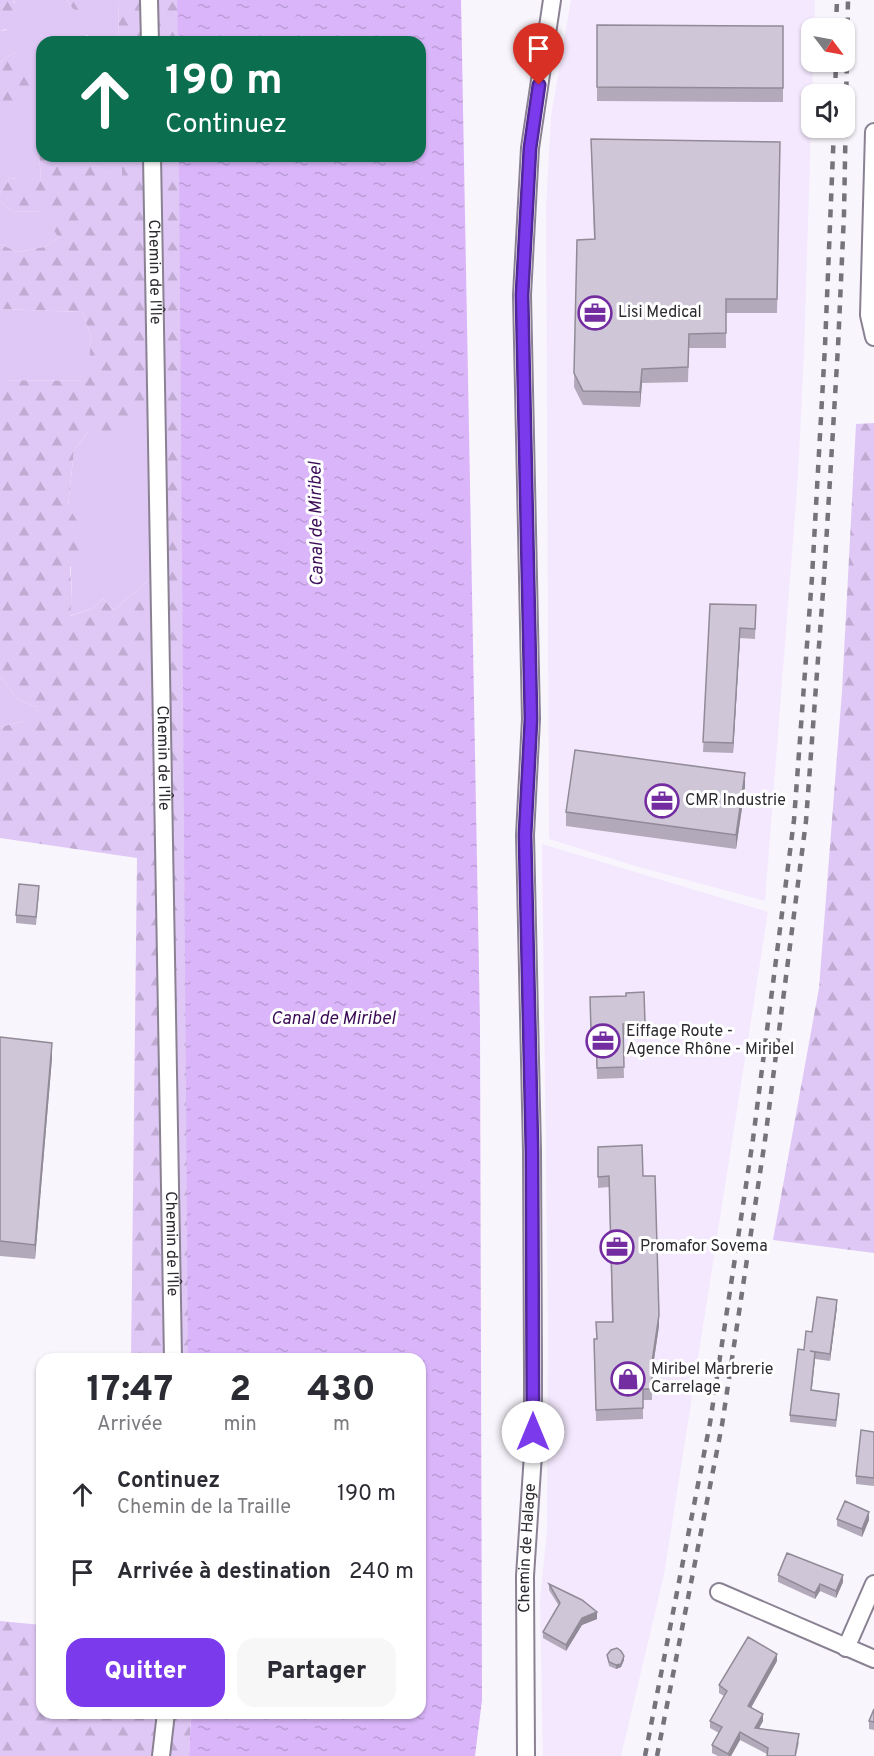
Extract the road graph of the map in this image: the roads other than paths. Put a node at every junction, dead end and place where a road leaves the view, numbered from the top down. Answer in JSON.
{"nodes":[{"id":1,"x":149,"y":0,"type":"edge"},
{"id":2,"x":552,"y":0,"type":"edge"},
{"id":3,"x":150,"y":36,"type":"edge"},
{"id":4,"x":874,"y":132,"type":"edge"},
{"id":5,"x":152,"y":162,"type":"edge"},
{"id":6,"x":874,"y":337,"type":"edge"},
{"id":7,"x":173,"y":1353,"type":"edge"},
{"id":8,"x":874,"y":1584,"type":"edge"},
{"id":9,"x":719,"y":1592,"type":"dead end"},
{"id":10,"x":846,"y":1648,"type":"junction"},
{"id":11,"x":874,"y":1659,"type":"edge"},
{"id":12,"x":165,"y":1719,"type":"edge"},
{"id":13,"x":161,"y":1756,"type":"edge"},
{"id":14,"x":526,"y":1756,"type":"edge"}],
"edges":[{"from":1,"to":3,"type":"street"},
{"from":2,"to":14,"type":"street","name":"Chemin de Halage"},
{"from":4,"to":6,"type":"street"},
{"from":5,"to":7,"type":"street","name":"Chemin de l'Île"},
{"from":8,"to":10,"type":"street"},
{"from":9,"to":10,"type":"street"},
{"from":10,"to":11,"type":"street"},
{"from":12,"to":13,"type":"street"}]}
